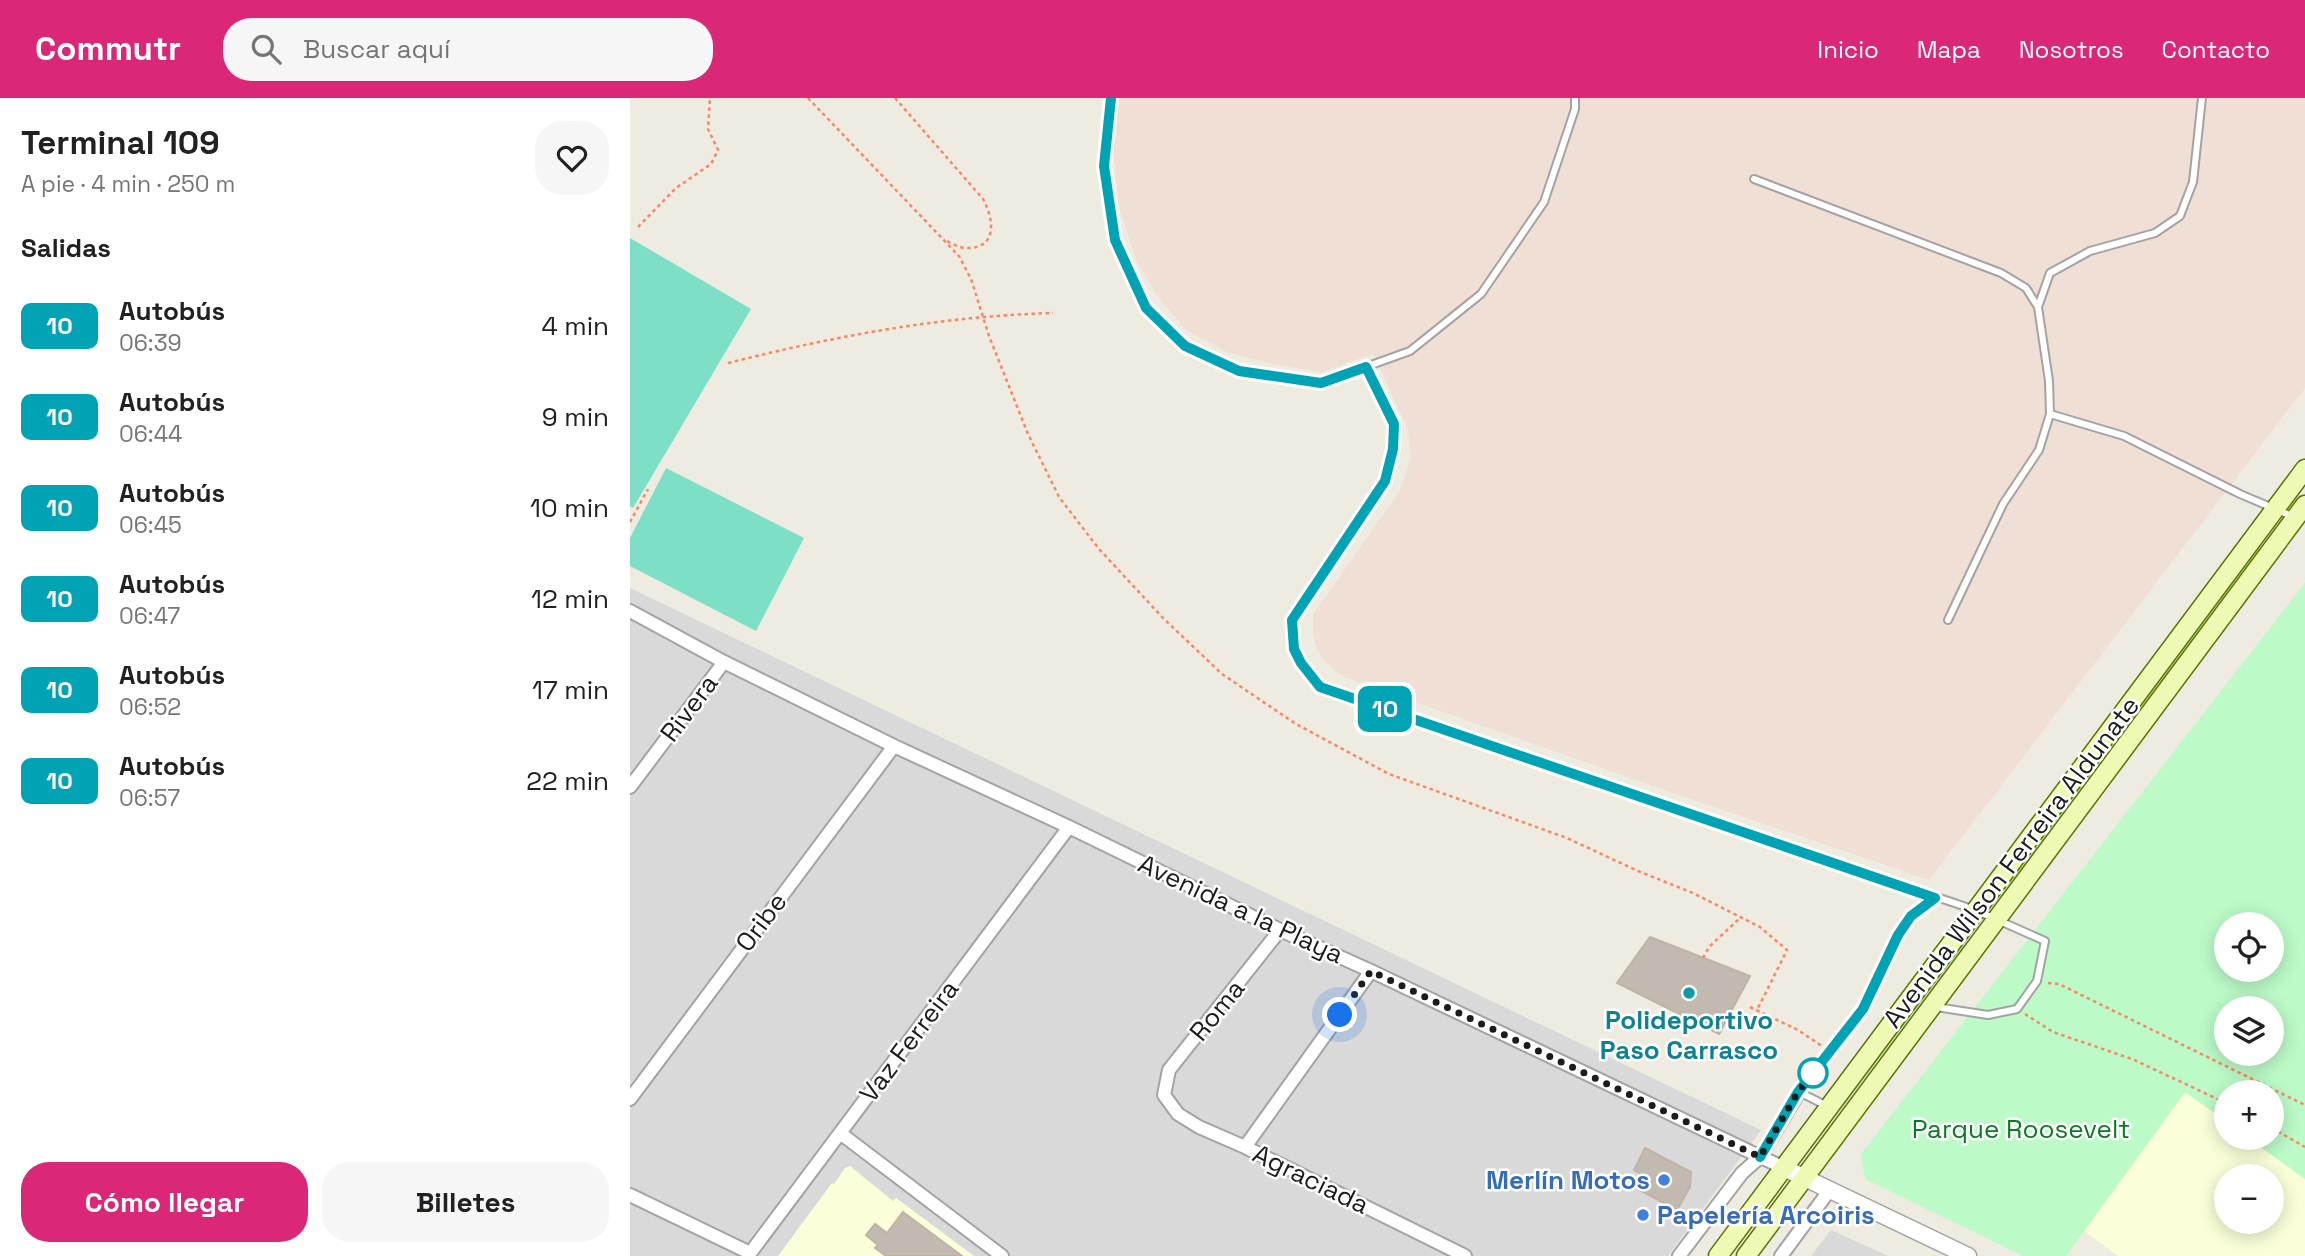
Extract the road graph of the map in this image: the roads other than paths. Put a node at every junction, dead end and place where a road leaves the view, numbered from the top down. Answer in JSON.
{"nodes":[{"id":1,"x":1111,"y":98,"type":"edge"},
{"id":2,"x":1576,"y":98,"type":"edge"},
{"id":3,"x":2202,"y":98,"type":"edge"},
{"id":4,"x":1754,"y":179,"type":"dead end"},
{"id":5,"x":2038,"y":307,"type":"junction"},
{"id":6,"x":1366,"y":367,"type":"junction"},
{"id":7,"x":2050,"y":414,"type":"junction"},
{"id":8,"x":2305,"y":469,"type":"edge"},
{"id":9,"x":2276,"y":507,"type":"junction"},
{"id":10,"x":2300,"y":511,"type":"edge"},
{"id":11,"x":630,"y":611,"type":"edge"},
{"id":12,"x":1948,"y":620,"type":"dead end"},
{"id":13,"x":724,"y":662,"type":"junction"},
{"id":14,"x":894,"y":746,"type":"junction"},
{"id":15,"x":630,"y":787,"type":"edge"},
{"id":16,"x":1069,"y":827,"type":"junction"},
{"id":17,"x":1935,"y":898,"type":"junction"},
{"id":18,"x":1975,"y":910,"type":"junction"},
{"id":19,"x":1995,"y":919,"type":"junction"},
{"id":20,"x":1280,"y":930,"type":"junction"},
{"id":21,"x":1371,"y":971,"type":"junction"},
{"id":22,"x":1930,"y":1007,"type":"junction"},
{"id":23,"x":1798,"y":1092,"type":"junction"},
{"id":24,"x":1164,"y":1094,"type":"joint"},
{"id":25,"x":630,"y":1099,"type":"edge"},
{"id":26,"x":1829,"y":1107,"type":"junction"},
{"id":27,"x":840,"y":1133,"type":"junction"},
{"id":28,"x":1245,"y":1147,"type":"junction"},
{"id":29,"x":1760,"y":1157,"type":"junction"},
{"id":30,"x":1782,"y":1167,"type":"junction"},
{"id":31,"x":1802,"y":1178,"type":"junction"},
{"id":32,"x":1829,"y":1191,"type":"junction"},
{"id":33,"x":630,"y":1195,"type":"edge"},
{"id":34,"x":749,"y":1255,"type":"edge"},
{"id":35,"x":1002,"y":1256,"type":"edge"},
{"id":36,"x":1465,"y":1256,"type":"edge"},
{"id":37,"x":1679,"y":1256,"type":"edge"},
{"id":38,"x":1718,"y":1256,"type":"edge"},
{"id":39,"x":1746,"y":1256,"type":"edge"},
{"id":40,"x":1781,"y":1256,"type":"edge"},
{"id":41,"x":1968,"y":1256,"type":"edge"}],
"edges":[{"from":1,"to":6,"type":"lane"},
{"from":2,"to":6,"type":"lane"},
{"from":3,"to":5,"type":"lane"},
{"from":4,"to":5,"type":"lane"},
{"from":5,"to":7,"type":"lane"},
{"from":6,"to":17,"type":"lane"},
{"from":7,"to":9,"type":"lane"},
{"from":7,"to":12,"type":"lane"},
{"from":8,"to":9,"type":"main road","name":"Avenida Wilson Ferreira Aldunate"},
{"from":9,"to":10,"type":"lane"},
{"from":9,"to":18,"type":"main road","name":"Avenida Wilson Ferreira Aldunate"},
{"from":10,"to":19,"type":"main road","name":"Avenida Wilson Ferreira Aldunate"},
{"from":11,"to":13,"type":"street","name":"Avenida a la Playa"},
{"from":13,"to":14,"type":"street","name":"Avenida a la Playa"},
{"from":13,"to":15,"type":"street","name":"Rivera"},
{"from":14,"to":16,"type":"street","name":"Avenida a la Playa"},
{"from":14,"to":25,"type":"street","name":"Oribe"},
{"from":16,"to":20,"type":"street","name":"Avenida a la Playa"},
{"from":16,"to":27,"type":"street","name":"Vaz Ferreira"},
{"from":17,"to":18,"type":"lane"},
{"from":17,"to":23,"type":"lane"},
{"from":18,"to":19,"type":"lane"},
{"from":18,"to":26,"type":"main road","name":"Avenida Wilson Ferreira Aldunate"},
{"from":19,"to":22,"type":"main road","name":"Avenida Wilson Ferreira Aldunate"},
{"from":19,"to":22,"type":"lane"},
{"from":20,"to":21,"type":"street","name":"Avenida a la Playa"},
{"from":20,"to":24,"type":"street","name":"Roma"},
{"from":21,"to":28,"type":"street"},
{"from":21,"to":29,"type":"street","name":"Avenida a la Playa"},
{"from":22,"to":31,"type":"main road","name":"Avenida Wilson Ferreira Aldunate"},
{"from":23,"to":26,"type":"lane"},
{"from":23,"to":29,"type":"street"},
{"from":24,"to":28,"type":"street","name":"Agraciada"},
{"from":26,"to":30,"type":"main road","name":"Avenida Wilson Ferreira Aldunate"},
{"from":27,"to":34,"type":"street","name":"Vaz Ferreira"},
{"from":27,"to":35,"type":"street"},
{"from":28,"to":36,"type":"street","name":"Agraciada"},
{"from":29,"to":30,"type":"street","name":"Avenida a la Playa"},
{"from":29,"to":37,"type":"street"},
{"from":30,"to":31,"type":"street","name":"Avenida a la Playa"},
{"from":30,"to":38,"type":"main road","name":"Avenida Wilson Ferreira Aldunate"},
{"from":31,"to":32,"type":"street","name":"Avenida a la Playa"},
{"from":31,"to":39,"type":"main road","name":"Avenida Wilson Ferreira Aldunate"},
{"from":32,"to":40,"type":"street"},
{"from":32,"to":41,"type":"street","name":"Avenida a la Playa"},
{"from":33,"to":34,"type":"street"}]}
